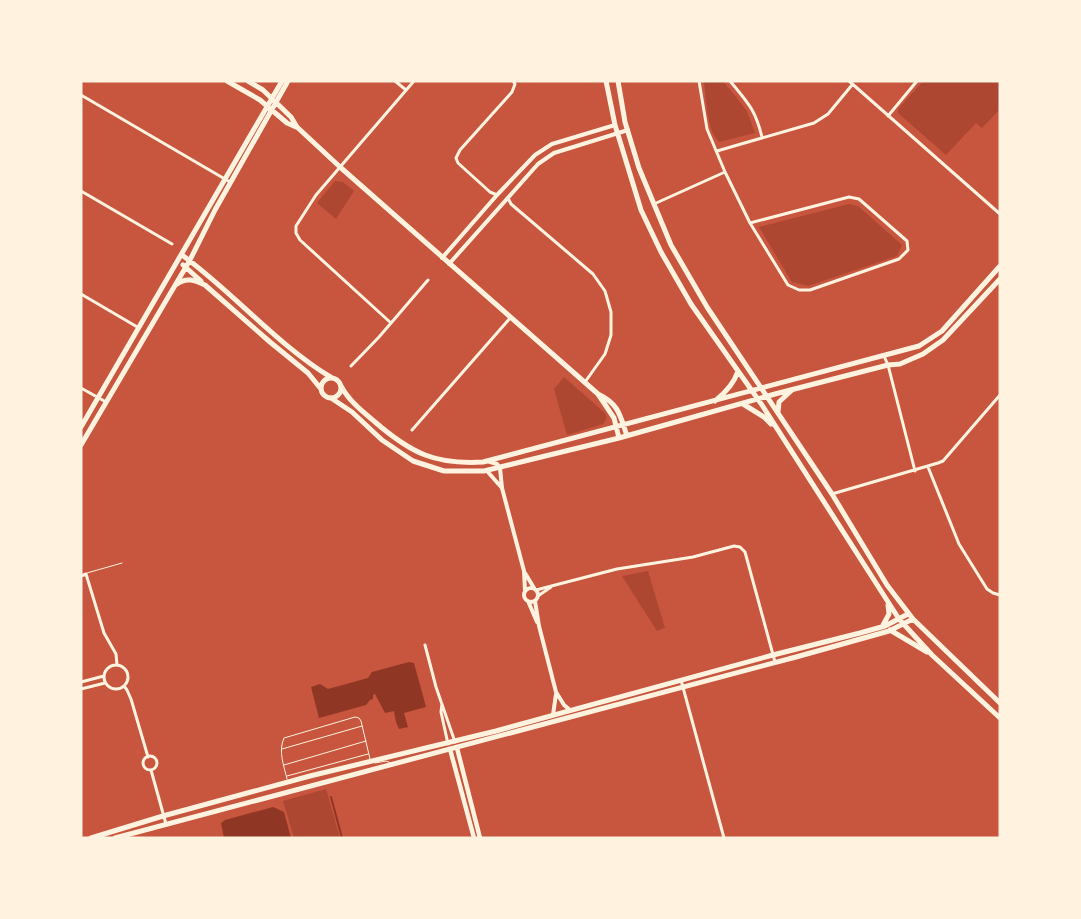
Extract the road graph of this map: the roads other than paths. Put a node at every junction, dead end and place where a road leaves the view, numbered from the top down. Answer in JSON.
{"nodes":[{"id":1,"x":228,"y":81,"type":"edge"},
{"id":2,"x":248,"y":81,"type":"edge"},
{"id":3,"x":282,"y":81,"type":"edge"},
{"id":4,"x":288,"y":81,"type":"edge"},
{"id":5,"x":395,"y":81,"type":"edge"},
{"id":6,"x":414,"y":81,"type":"edge"},
{"id":7,"x":513,"y":81,"type":"edge"},
{"id":8,"x":606,"y":81,"type":"edge"},
{"id":9,"x":618,"y":81,"type":"edge"},
{"id":10,"x":699,"y":81,"type":"edge"},
{"id":11,"x":730,"y":81,"type":"edge"},
{"id":12,"x":849,"y":81,"type":"edge"},
{"id":13,"x":917,"y":81,"type":"edge"},
{"id":14,"x":852,"y":84,"type":"junction"},
{"id":15,"x":406,"y":90,"type":"junction"},
{"id":16,"x":81,"y":95,"type":"edge"},
{"id":17,"x":274,"y":101,"type":"junction"},
{"id":18,"x":270,"y":108,"type":"junction"},
{"id":19,"x":888,"y":116,"type":"junction"},
{"id":20,"x":625,"y":122,"type":"junction"},
{"id":21,"x":614,"y":125,"type":"junction"},
{"id":22,"x":297,"y":127,"type":"junction"},
{"id":23,"x":628,"y":130,"type":"junction"},
{"id":24,"x":617,"y":133,"type":"junction"},
{"id":25,"x":762,"y":137,"type":"junction"},
{"id":26,"x":717,"y":150,"type":"junction"},
{"id":27,"x":340,"y":167,"type":"junction"},
{"id":28,"x":724,"y":172,"type":"junction"},
{"id":29,"x":228,"y":181,"type":"junction"},
{"id":30,"x":81,"y":191,"type":"edge"},
{"id":31,"x":497,"y":195,"type":"junction"},
{"id":32,"x":508,"y":198,"type":"junction"},
{"id":33,"x":653,"y":204,"type":"junction"},
{"id":34,"x":1000,"y":214,"type":"edge"},
{"id":35,"x":750,"y":224,"type":"junction"},
{"id":36,"x":172,"y":244,"type":"dead end"},
{"id":37,"x":182,"y":255,"type":"junction"},
{"id":38,"x":442,"y":258,"type":"junction"},
{"id":39,"x":190,"y":260,"type":"junction"},
{"id":40,"x":179,"y":261,"type":"junction"},
{"id":41,"x":449,"y":264,"type":"junction"},
{"id":42,"x":1000,"y":266,"type":"edge"},
{"id":43,"x":186,"y":267,"type":"junction"},
{"id":44,"x":1000,"y":279,"type":"edge"},
{"id":45,"x":428,"y":280,"type":"dead end"},
{"id":46,"x":205,"y":285,"type":"junction"},
{"id":47,"x":174,"y":287,"type":"junction"},
{"id":48,"x":81,"y":294,"type":"edge"},
{"id":49,"x":511,"y":317,"type":"junction"},
{"id":50,"x":391,"y":323,"type":"junction"},
{"id":51,"x":140,"y":328,"type":"junction"},
{"id":52,"x":884,"y":356,"type":"junction"},
{"id":53,"x":888,"y":365,"type":"junction"},
{"id":54,"x":351,"y":366,"type":"dead end"},
{"id":55,"x":738,"y":372,"type":"junction"},
{"id":56,"x":332,"y":378,"type":"junction"},
{"id":57,"x":585,"y":382,"type":"junction"},
{"id":58,"x":341,"y":386,"type":"junction"},
{"id":59,"x":81,"y":388,"type":"edge"},
{"id":60,"x":321,"y":389,"type":"junction"},
{"id":61,"x":762,"y":389,"type":"junction"},
{"id":62,"x":792,"y":390,"type":"junction"},
{"id":63,"x":751,"y":392,"type":"junction"},
{"id":64,"x":598,"y":394,"type":"junction"},
{"id":65,"x":1000,"y":395,"type":"edge"},
{"id":66,"x":767,"y":397,"type":"junction"},
{"id":67,"x":99,"y":398,"type":"junction"},
{"id":68,"x":331,"y":398,"type":"junction"},
{"id":69,"x":757,"y":399,"type":"junction"},
{"id":70,"x":712,"y":402,"type":"junction"},
{"id":71,"x":106,"y":403,"type":"junction"},
{"id":72,"x":744,"y":404,"type":"junction"},
{"id":73,"x":778,"y":412,"type":"junction"},
{"id":74,"x":623,"y":425,"type":"junction"},
{"id":75,"x":81,"y":427,"type":"edge"},
{"id":76,"x":616,"y":427,"type":"junction"},
{"id":77,"x":412,"y":430,"type":"dead end"},
{"id":78,"x":779,"y":432,"type":"junction"},
{"id":79,"x":627,"y":436,"type":"junction"},
{"id":80,"x":619,"y":438,"type":"junction"},
{"id":81,"x":81,"y":445,"type":"edge"},
{"id":82,"x":487,"y":461,"type":"junction"},
{"id":83,"x":928,"y":467,"type":"junction"},
{"id":84,"x":500,"y":468,"type":"junction"},
{"id":85,"x":487,"y":471,"type":"junction"},
{"id":86,"x":916,"y":471,"type":"junction"},
{"id":87,"x":502,"y":488,"type":"junction"},
{"id":88,"x":832,"y":494,"type":"junction"},
{"id":89,"x":122,"y":563,"type":"dead end"},
{"id":90,"x":524,"y":571,"type":"junction"},
{"id":91,"x":86,"y":574,"type":"junction"},
{"id":92,"x":81,"y":575,"type":"edge"},
{"id":93,"x":552,"y":586,"type":"junction"},
{"id":94,"x":535,"y":589,"type":"junction"},
{"id":95,"x":525,"y":591,"type":"junction"},
{"id":96,"x":1000,"y":595,"type":"edge"},
{"id":97,"x":538,"y":596,"type":"junction"},
{"id":98,"x":528,"y":601,"type":"junction"},
{"id":99,"x":535,"y":601,"type":"junction"},
{"id":100,"x":888,"y":605,"type":"junction"},
{"id":101,"x":908,"y":614,"type":"junction"},
{"id":102,"x":899,"y":619,"type":"junction"},
{"id":103,"x":913,"y":619,"type":"junction"},
{"id":104,"x":904,"y":624,"type":"junction"},
{"id":105,"x":539,"y":626,"type":"junction"},
{"id":106,"x":882,"y":627,"type":"junction"},
{"id":107,"x":890,"y":630,"type":"junction"},
{"id":108,"x":425,"y":645,"type":"dead end"},
{"id":109,"x":773,"y":655,"type":"junction"},
{"id":110,"x":932,"y":655,"type":"junction"},
{"id":111,"x":775,"y":662,"type":"junction"},
{"id":112,"x":117,"y":665,"type":"junction"},
{"id":113,"x":104,"y":676,"type":"junction"},
{"id":114,"x":681,"y":680,"type":"junction"},
{"id":115,"x":81,"y":682,"type":"edge"},
{"id":116,"x":106,"y":683,"type":"junction"},
{"id":117,"x":124,"y":686,"type":"junction"},
{"id":118,"x":683,"y":687,"type":"junction"},
{"id":119,"x":81,"y":689,"type":"edge"},
{"id":120,"x":556,"y":692,"type":"junction"},
{"id":121,"x":1000,"y":703,"type":"edge"},
{"id":122,"x":442,"y":704,"type":"junction"},
{"id":123,"x":570,"y":710,"type":"junction"},
{"id":124,"x":553,"y":715,"type":"junction"},
{"id":125,"x":564,"y":715,"type":"junction"},
{"id":126,"x":1000,"y":718,"type":"edge"},
{"id":127,"x":362,"y":726,"type":"junction"},
{"id":128,"x":455,"y":740,"type":"junction"},
{"id":129,"x":366,"y":741,"type":"junction"},
{"id":130,"x":448,"y":741,"type":"junction"},
{"id":131,"x":457,"y":748,"type":"junction"},
{"id":132,"x":282,"y":749,"type":"junction"},
{"id":133,"x":450,"y":749,"type":"junction"},
{"id":134,"x":368,"y":753,"type":"junction"},
{"id":135,"x":148,"y":756,"type":"junction"},
{"id":136,"x":371,"y":760,"type":"junction"},
{"id":137,"x":394,"y":764,"type":"junction"},
{"id":138,"x":284,"y":766,"type":"junction"},
{"id":139,"x":345,"y":767,"type":"junction"},
{"id":140,"x":151,"y":770,"type":"junction"},
{"id":141,"x":353,"y":774,"type":"junction"},
{"id":142,"x":286,"y":776,"type":"junction"},
{"id":143,"x":287,"y":783,"type":"junction"},
{"id":144,"x":163,"y":816,"type":"junction"},
{"id":145,"x":166,"y":824,"type":"junction"},
{"id":146,"x":91,"y":838,"type":"edge"},
{"id":147,"x":114,"y":838,"type":"edge"},
{"id":148,"x":474,"y":838,"type":"edge"},
{"id":149,"x":480,"y":838,"type":"edge"},
{"id":150,"x":724,"y":838,"type":"edge"}],
"edges":[{"from":1,"to":18,"type":"main road"},
{"from":2,"to":17,"type":"main road"},
{"from":3,"to":17,"type":"main road"},
{"from":4,"to":17,"type":"main road"},
{"from":5,"to":15,"type":"street"},
{"from":6,"to":15,"type":"street"},
{"from":7,"to":31,"type":"street"},
{"from":8,"to":21,"type":"main road"},
{"from":9,"to":20,"type":"main road"},
{"from":10,"to":26,"type":"street"},
{"from":11,"to":25,"type":"street"},
{"from":12,"to":14,"type":"street"},
{"from":13,"to":19,"type":"street"},
{"from":14,"to":19,"type":"street"},
{"from":14,"to":25,"type":"street"},
{"from":15,"to":27,"type":"street"},
{"from":16,"to":29,"type":"street"},
{"from":17,"to":18,"type":"main road"},
{"from":17,"to":22,"type":"main road"},
{"from":18,"to":22,"type":"main road"},
{"from":18,"to":29,"type":"main road"},
{"from":19,"to":34,"type":"street"},
{"from":20,"to":21,"type":"street"},
{"from":20,"to":23,"type":"main road"},
{"from":21,"to":24,"type":"main road"},
{"from":21,"to":31,"type":"street"},
{"from":22,"to":27,"type":"main road"},
{"from":23,"to":24,"type":"street"},
{"from":23,"to":33,"type":"main road"},
{"from":24,"to":32,"type":"street"},
{"from":24,"to":55,"type":"main road"},
{"from":25,"to":26,"type":"street"},
{"from":26,"to":28,"type":"street"},
{"from":27,"to":38,"type":"main road"},
{"from":27,"to":50,"type":"street"},
{"from":28,"to":33,"type":"street"},
{"from":28,"to":35,"type":"street"},
{"from":29,"to":37,"type":"main road"},
{"from":29,"to":39,"type":"main road"},
{"from":30,"to":36,"type":"street"},
{"from":31,"to":38,"type":"street"},
{"from":32,"to":41,"type":"street"},
{"from":32,"to":57,"type":"street"},
{"from":33,"to":61,"type":"main road"},
{"from":35,"to":35,"type":"street"},
{"from":37,"to":39,"type":"main road"},
{"from":37,"to":40,"type":"main road"},
{"from":38,"to":41,"type":"main road"},
{"from":39,"to":43,"type":"main road"},
{"from":39,"to":56,"type":"main road"},
{"from":40,"to":43,"type":"main road"},
{"from":40,"to":51,"type":"main road"},
{"from":41,"to":49,"type":"main road"},
{"from":42,"to":52,"type":"main road"},
{"from":43,"to":46,"type":"main road"},
{"from":43,"to":47,"type":"main road"},
{"from":44,"to":53,"type":"main road"},
{"from":45,"to":50,"type":"street"},
{"from":46,"to":47,"type":"main road"},
{"from":46,"to":60,"type":"main road"},
{"from":47,"to":71,"type":"main road"},
{"from":48,"to":51,"type":"street"},
{"from":49,"to":57,"type":"main road"},
{"from":49,"to":77,"type":"street"},
{"from":50,"to":54,"type":"street"},
{"from":51,"to":67,"type":"main road"},
{"from":52,"to":53,"type":"street"},
{"from":52,"to":61,"type":"main road"},
{"from":53,"to":62,"type":"main road"},
{"from":53,"to":86,"type":"street"},
{"from":55,"to":63,"type":"main road"},
{"from":55,"to":70,"type":"main road"},
{"from":56,"to":58,"type":"main road"},
{"from":56,"to":60,"type":"main road"},
{"from":57,"to":64,"type":"main road"},
{"from":58,"to":68,"type":"main road"},
{"from":58,"to":82,"type":"main road"},
{"from":59,"to":67,"type":"street"},
{"from":60,"to":68,"type":"main road"},
{"from":61,"to":63,"type":"main road"},
{"from":61,"to":66,"type":"main road"},
{"from":62,"to":66,"type":"main road"},
{"from":62,"to":73,"type":"main road"},
{"from":63,"to":69,"type":"main road"},
{"from":63,"to":70,"type":"main road"},
{"from":64,"to":74,"type":"main road"},
{"from":64,"to":76,"type":"main road"},
{"from":65,"to":83,"type":"street"},
{"from":66,"to":69,"type":"main road"},
{"from":66,"to":73,"type":"main road"},
{"from":67,"to":71,"type":"street"},
{"from":67,"to":75,"type":"main road"},
{"from":68,"to":85,"type":"main road"},
{"from":69,"to":72,"type":"main road"},
{"from":69,"to":78,"type":"main road"},
{"from":70,"to":74,"type":"main road"},
{"from":71,"to":81,"type":"main road"},
{"from":72,"to":78,"type":"main road"},
{"from":72,"to":79,"type":"main road"},
{"from":73,"to":88,"type":"main road"},
{"from":74,"to":76,"type":"main road"},
{"from":74,"to":79,"type":"main road"},
{"from":76,"to":80,"type":"main road"},
{"from":76,"to":82,"type":"main road"},
{"from":78,"to":100,"type":"main road"},
{"from":79,"to":80,"type":"main road"},
{"from":80,"to":84,"type":"main road"},
{"from":82,"to":84,"type":"street"},
{"from":83,"to":86,"type":"street"},
{"from":83,"to":96,"type":"street"},
{"from":84,"to":85,"type":"main road"},
{"from":84,"to":87,"type":"street"},
{"from":85,"to":87,"type":"street"},
{"from":86,"to":88,"type":"street"},
{"from":87,"to":90,"type":"street"},
{"from":88,"to":101,"type":"main road"},
{"from":89,"to":91,"type":"lane"},
{"from":90,"to":94,"type":"street"},
{"from":90,"to":95,"type":"street"},
{"from":91,"to":92,"type":"street"},
{"from":91,"to":112,"type":"street"},
{"from":93,"to":94,"type":"street"},
{"from":93,"to":97,"type":"street"},
{"from":93,"to":109,"type":"street"},
{"from":94,"to":95,"type":"street"},
{"from":94,"to":97,"type":"street"},
{"from":95,"to":98,"type":"street"},
{"from":97,"to":99,"type":"street"},
{"from":98,"to":99,"type":"street"},
{"from":98,"to":105,"type":"street"},
{"from":99,"to":105,"type":"street"},
{"from":100,"to":102,"type":"main road"},
{"from":100,"to":106,"type":"main road"},
{"from":101,"to":102,"type":"main road"},
{"from":101,"to":103,"type":"main road"},
{"from":102,"to":104,"type":"main road"},
{"from":102,"to":106,"type":"main road"},
{"from":103,"to":104,"type":"main road"},
{"from":103,"to":121,"type":"main road"},
{"from":104,"to":107,"type":"main road"},
{"from":104,"to":110,"type":"main road"},
{"from":105,"to":120,"type":"street"},
{"from":106,"to":109,"type":"main road"},
{"from":107,"to":110,"type":"main road"},
{"from":107,"to":111,"type":"main road"},
{"from":108,"to":122,"type":"street"},
{"from":109,"to":111,"type":"street"},
{"from":109,"to":114,"type":"main road"},
{"from":110,"to":126,"type":"main road"},
{"from":111,"to":118,"type":"main road"},
{"from":112,"to":113,"type":"street"},
{"from":112,"to":117,"type":"street"},
{"from":113,"to":115,"type":"street"},
{"from":113,"to":116,"type":"street"},
{"from":114,"to":118,"type":"street"},
{"from":114,"to":123,"type":"main road"},
{"from":116,"to":117,"type":"street"},
{"from":116,"to":119,"type":"street"},
{"from":117,"to":135,"type":"street"},
{"from":118,"to":125,"type":"main road"},
{"from":118,"to":150,"type":"street"},
{"from":120,"to":123,"type":"street"},
{"from":120,"to":124,"type":"street"},
{"from":122,"to":128,"type":"street"},
{"from":122,"to":130,"type":"street"},
{"from":123,"to":125,"type":"main road"},
{"from":124,"to":125,"type":"main road"},
{"from":124,"to":128,"type":"main road"},
{"from":125,"to":131,"type":"main road"},
{"from":127,"to":129,"type":"lane"},
{"from":127,"to":132,"type":"lane"},
{"from":127,"to":132,"type":"lane"},
{"from":128,"to":130,"type":"main road"},
{"from":128,"to":131,"type":"street"},
{"from":129,"to":134,"type":"lane"},
{"from":129,"to":138,"type":"lane"},
{"from":130,"to":133,"type":"street"},
{"from":130,"to":136,"type":"main road"},
{"from":131,"to":133,"type":"main road"},
{"from":131,"to":149,"type":"main road"},
{"from":132,"to":138,"type":"lane"},
{"from":133,"to":137,"type":"main road"},
{"from":133,"to":148,"type":"main road"},
{"from":134,"to":136,"type":"lane"},
{"from":134,"to":142,"type":"lane"},
{"from":135,"to":140,"type":"street"},
{"from":135,"to":140,"type":"street"},
{"from":136,"to":137,"type":"lane"},
{"from":136,"to":139,"type":"main road"},
{"from":137,"to":141,"type":"main road"},
{"from":138,"to":142,"type":"lane"},
{"from":139,"to":141,"type":"main road"},
{"from":139,"to":143,"type":"main road"},
{"from":140,"to":144,"type":"street"},
{"from":141,"to":145,"type":"main road"},
{"from":142,"to":143,"type":"lane"},
{"from":143,"to":144,"type":"main road"},
{"from":144,"to":145,"type":"street"},
{"from":144,"to":146,"type":"main road"},
{"from":145,"to":147,"type":"main road"}]}
